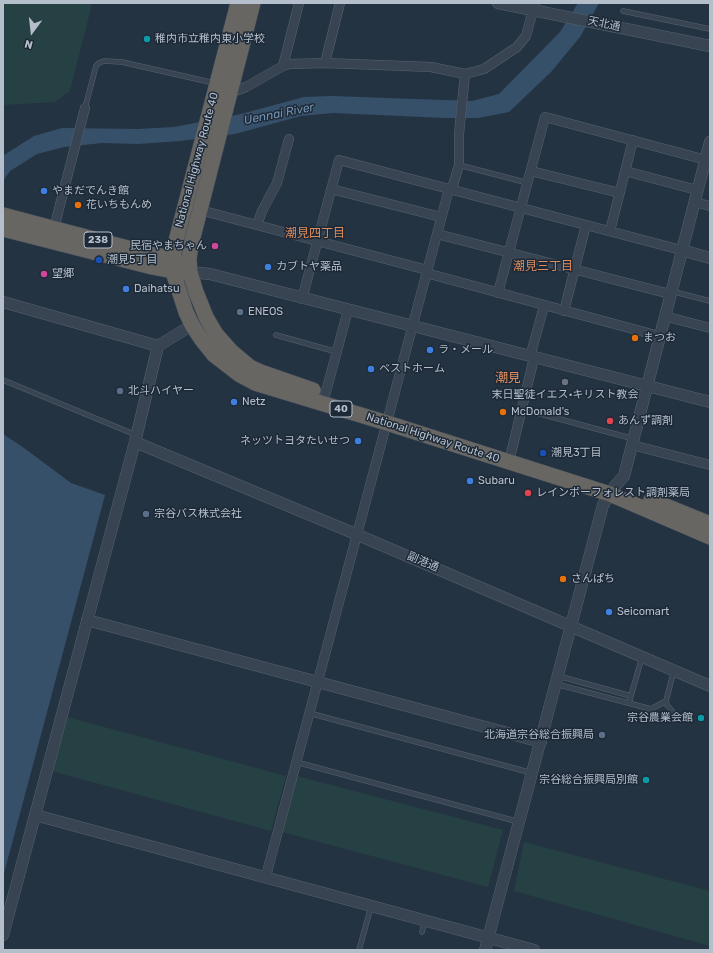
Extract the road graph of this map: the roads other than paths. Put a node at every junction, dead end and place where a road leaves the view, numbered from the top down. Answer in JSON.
{"nodes":[{"id":1,"x":238,"y":3,"type":"edge"},
{"id":2,"x":252,"y":3,"type":"edge"},
{"id":3,"x":298,"y":3,"type":"edge"},
{"id":4,"x":340,"y":3,"type":"edge"},
{"id":5,"x":498,"y":3,"type":"edge"},
{"id":6,"x":534,"y":6,"type":"edge"},
{"id":7,"x":623,"y":11,"type":"dead end"},
{"id":8,"x":710,"y":29,"type":"edge"},
{"id":9,"x":710,"y":46,"type":"edge"},
{"id":10,"x":325,"y":63,"type":"junction"},
{"id":11,"x":282,"y":66,"type":"junction"},
{"id":12,"x":465,"y":74,"type":"junction"},
{"id":13,"x":218,"y":84,"type":"junction"},
{"id":14,"x":223,"y":99,"type":"junction"},
{"id":15,"x":85,"y":108,"type":"joint"},
{"id":16,"x":289,"y":139,"type":"dead end"},
{"id":17,"x":633,"y":140,"type":"junction"},
{"id":18,"x":710,"y":142,"type":"edge"},
{"id":19,"x":707,"y":160,"type":"edge"},
{"id":20,"x":459,"y":165,"type":"junction"},
{"id":21,"x":531,"y":170,"type":"junction"},
{"id":22,"x":625,"y":171,"type":"junction"},
{"id":23,"x":528,"y":183,"type":"junction"},
{"id":24,"x":331,"y":189,"type":"junction"},
{"id":25,"x":451,"y":189,"type":"junction"},
{"id":26,"x":697,"y":190,"type":"junction"},
{"id":27,"x":620,"y":193,"type":"junction"},
{"id":28,"x":694,"y":202,"type":"junction"},
{"id":29,"x":710,"y":206,"type":"edge"},
{"id":30,"x":521,"y":208,"type":"junction"},
{"id":31,"x":200,"y":210,"type":"junction"},
{"id":32,"x":3,"y":215,"type":"edge"},
{"id":33,"x":441,"y":217,"type":"junction"},
{"id":34,"x":257,"y":225,"type":"junction"},
{"id":35,"x":586,"y":225,"type":"junction"},
{"id":36,"x":3,"y":229,"type":"edge"},
{"id":37,"x":610,"y":231,"type":"junction"},
{"id":38,"x":437,"y":234,"type":"junction"},
{"id":39,"x":53,"y":235,"type":"junction"},
{"id":40,"x":317,"y":241,"type":"junction"},
{"id":41,"x":682,"y":250,"type":"junction"},
{"id":42,"x":509,"y":252,"type":"junction"},
{"id":43,"x":710,"y":258,"type":"edge"},
{"id":44,"x":173,"y":265,"type":"junction"},
{"id":45,"x":575,"y":269,"type":"junction"},
{"id":46,"x":190,"y":272,"type":"junction"},
{"id":47,"x":426,"y":272,"type":"junction"},
{"id":48,"x":671,"y":292,"type":"junction"},
{"id":49,"x":498,"y":293,"type":"junction"},
{"id":50,"x":302,"y":299,"type":"junction"},
{"id":51,"x":710,"y":301,"type":"edge"},
{"id":52,"x":3,"y":302,"type":"edge"},
{"id":53,"x":201,"y":306,"type":"junction"},
{"id":54,"x":544,"y":306,"type":"junction"},
{"id":55,"x":348,"y":310,"type":"junction"},
{"id":56,"x":564,"y":311,"type":"junction"},
{"id":57,"x":664,"y":316,"type":"junction"},
{"id":58,"x":210,"y":324,"type":"junction"},
{"id":59,"x":192,"y":325,"type":"junction"},
{"id":60,"x":412,"y":327,"type":"junction"},
{"id":61,"x":710,"y":328,"type":"edge"},
{"id":62,"x":276,"y":335,"type":"dead end"},
{"id":63,"x":659,"y":336,"type":"junction"},
{"id":64,"x":158,"y":346,"type":"junction"},
{"id":65,"x":337,"y":352,"type":"junction"},
{"id":66,"x":532,"y":358,"type":"junction"},
{"id":67,"x":3,"y":380,"type":"edge"},
{"id":68,"x":646,"y":386,"type":"junction"},
{"id":69,"x":325,"y":399,"type":"junction"},
{"id":70,"x":710,"y":402,"type":"edge"},
{"id":71,"x":522,"y":410,"type":"junction"},
{"id":72,"x":388,"y":418,"type":"junction"},
{"id":73,"x":135,"y":439,"type":"junction"},
{"id":74,"x":633,"y":442,"type":"junction"},
{"id":75,"x":511,"y":457,"type":"junction"},
{"id":76,"x":710,"y":465,"type":"edge"},
{"id":77,"x":612,"y":490,"type":"junction"},
{"id":78,"x":710,"y":524,"type":"edge"},
{"id":79,"x":358,"y":535,"type":"junction"},
{"id":80,"x":710,"y":537,"type":"edge"},
{"id":81,"x":88,"y":620,"type":"junction"},
{"id":82,"x":572,"y":626,"type":"junction"},
{"id":83,"x":642,"y":656,"type":"junction"},
{"id":84,"x":674,"y":670,"type":"junction"},
{"id":85,"x":557,"y":680,"type":"junction"},
{"id":86,"x":318,"y":682,"type":"junction"},
{"id":87,"x":710,"y":686,"type":"edge"},
{"id":88,"x":631,"y":696,"type":"junction"},
{"id":89,"x":666,"y":701,"type":"junction"},
{"id":90,"x":629,"y":703,"type":"junction"},
{"id":91,"x":673,"y":712,"type":"dead end"},
{"id":92,"x":309,"y":713,"type":"junction"},
{"id":93,"x":541,"y":742,"type":"junction"},
{"id":94,"x":296,"y":762,"type":"junction"},
{"id":95,"x":532,"y":772,"type":"junction"},
{"id":96,"x":35,"y":815,"type":"junction"},
{"id":97,"x":519,"y":822,"type":"junction"},
{"id":98,"x":266,"y":876,"type":"junction"},
{"id":99,"x":372,"y":905,"type":"junction"},
{"id":100,"x":425,"y":920,"type":"junction"},
{"id":101,"x":422,"y":932,"type":"dead end"},
{"id":102,"x":3,"y":935,"type":"edge"},
{"id":103,"x":488,"y":938,"type":"junction"},
{"id":104,"x":359,"y":950,"type":"edge"},
{"id":105,"x":485,"y":950,"type":"edge"},
{"id":106,"x":534,"y":950,"type":"edge"}],
"edges":[{"from":1,"to":13,"type":"highway","name":"National Highway Route 40","number":"40"},
{"from":2,"to":14,"type":"highway","name":"National Highway Route 40","number":"40"},
{"from":3,"to":11,"type":"street"},
{"from":4,"to":10,"type":"street"},
{"from":5,"to":6,"type":"street","name":"天北通"},
{"from":6,"to":9,"type":"street","name":"天北通"},
{"from":6,"to":12,"type":"street"},
{"from":7,"to":8,"type":"lane"},
{"from":10,"to":11,"type":"street"},
{"from":10,"to":12,"type":"street"},
{"from":11,"to":14,"type":"street"},
{"from":12,"to":20,"type":"street"},
{"from":13,"to":14,"type":"highway","name":"National Highway Route 40","number":"40"},
{"from":13,"to":15,"type":"lane"},
{"from":14,"to":31,"type":"highway","name":"National Highway Route 40","number":"40"},
{"from":14,"to":44,"type":"highway","name":"National Highway Route 40","number":"40"},
{"from":15,"to":39,"type":"street"},
{"from":16,"to":34,"type":"street"},
{"from":17,"to":19,"type":"street"},
{"from":17,"to":21,"type":"street"},
{"from":17,"to":22,"type":"street"},
{"from":18,"to":19,"type":"street"},
{"from":19,"to":26,"type":"street"},
{"from":20,"to":23,"type":"lane"},
{"from":20,"to":25,"type":"street"},
{"from":21,"to":23,"type":"street"},
{"from":21,"to":27,"type":"street"},
{"from":22,"to":26,"type":"street"},
{"from":22,"to":27,"type":"street"},
{"from":23,"to":30,"type":"street"},
{"from":24,"to":25,"type":"street"},
{"from":24,"to":33,"type":"street"},
{"from":24,"to":40,"type":"street"},
{"from":25,"to":30,"type":"street"},
{"from":25,"to":33,"type":"street"},
{"from":26,"to":28,"type":"street"},
{"from":27,"to":37,"type":"street"},
{"from":28,"to":29,"type":"street"},
{"from":28,"to":41,"type":"street"},
{"from":30,"to":35,"type":"street"},
{"from":30,"to":42,"type":"street"},
{"from":31,"to":34,"type":"street"},
{"from":31,"to":46,"type":"highway","name":"National Highway Route 40","number":"40"},
{"from":32,"to":39,"type":"highway","number":"238"},
{"from":33,"to":38,"type":"street"},
{"from":34,"to":40,"type":"street"},
{"from":35,"to":37,"type":"street"},
{"from":35,"to":45,"type":"street"},
{"from":36,"to":39,"type":"highway","number":"238"},
{"from":37,"to":41,"type":"street"},
{"from":38,"to":42,"type":"street"},
{"from":38,"to":47,"type":"street"},
{"from":39,"to":44,"type":"highway","number":"238"},
{"from":40,"to":47,"type":"street"},
{"from":40,"to":50,"type":"street"},
{"from":41,"to":43,"type":"street"},
{"from":41,"to":48,"type":"street"},
{"from":42,"to":45,"type":"street"},
{"from":42,"to":49,"type":"street"},
{"from":44,"to":46,"type":"highway","number":"238"},
{"from":44,"to":59,"type":"highway","name":"National Highway Route 40","number":"40"},
{"from":45,"to":48,"type":"street"},
{"from":45,"to":56,"type":"street"},
{"from":46,"to":50,"type":"street"},
{"from":46,"to":53,"type":"highway","name":"National Highway Route 40","number":"40"},
{"from":47,"to":49,"type":"street"},
{"from":47,"to":60,"type":"street"},
{"from":48,"to":51,"type":"lane"},
{"from":48,"to":57,"type":"street"},
{"from":49,"to":54,"type":"street"},
{"from":50,"to":55,"type":"street"},
{"from":52,"to":64,"type":"street"},
{"from":53,"to":58,"type":"highway","name":"National Highway Route 40","number":"40"},
{"from":53,"to":59,"type":"street"},
{"from":54,"to":56,"type":"street"},
{"from":54,"to":66,"type":"street"},
{"from":55,"to":60,"type":"street"},
{"from":55,"to":65,"type":"street"},
{"from":56,"to":63,"type":"street"},
{"from":57,"to":61,"type":"street"},
{"from":57,"to":63,"type":"street"},
{"from":58,"to":59,"type":"street"},
{"from":58,"to":69,"type":"highway","name":"National Highway Route 40","number":"40"},
{"from":59,"to":64,"type":"street"},
{"from":59,"to":69,"type":"highway","name":"National Highway Route 40","number":"40"},
{"from":60,"to":66,"type":"street"},
{"from":60,"to":72,"type":"street"},
{"from":62,"to":65,"type":"lane"},
{"from":63,"to":68,"type":"street"},
{"from":64,"to":73,"type":"street"},
{"from":65,"to":69,"type":"street"},
{"from":66,"to":68,"type":"street"},
{"from":66,"to":71,"type":"street"},
{"from":67,"to":73,"type":"lane"},
{"from":68,"to":70,"type":"street"},
{"from":68,"to":74,"type":"street"},
{"from":69,"to":72,"type":"highway","name":"National Highway Route 40","number":"40"},
{"from":71,"to":74,"type":"lane"},
{"from":71,"to":75,"type":"street"},
{"from":72,"to":75,"type":"highway","name":"National Highway Route 40","number":"40"},
{"from":72,"to":79,"type":"street"},
{"from":73,"to":79,"type":"street","name":"副港通"},
{"from":73,"to":81,"type":"street"},
{"from":74,"to":76,"type":"street"},
{"from":74,"to":77,"type":"street"},
{"from":75,"to":77,"type":"highway","name":"National Highway Route 40","number":"40"},
{"from":77,"to":78,"type":"highway","name":"National Highway Route 40","number":"40"},
{"from":77,"to":80,"type":"highway","name":"National Highway Route 40","number":"40"},
{"from":77,"to":82,"type":"street"},
{"from":79,"to":82,"type":"street","name":"副港通"},
{"from":79,"to":86,"type":"street"},
{"from":81,"to":86,"type":"street"},
{"from":81,"to":96,"type":"street"},
{"from":82,"to":83,"type":"street","name":"副港通"},
{"from":82,"to":85,"type":"street"},
{"from":83,"to":84,"type":"street","name":"副港通"},
{"from":83,"to":88,"type":"lane"},
{"from":84,"to":87,"type":"street","name":"副港通"},
{"from":84,"to":89,"type":"lane"},
{"from":85,"to":88,"type":"lane"},
{"from":85,"to":90,"type":"lane"},
{"from":85,"to":93,"type":"street"},
{"from":86,"to":92,"type":"street"},
{"from":86,"to":93,"type":"street"},
{"from":88,"to":90,"type":"lane"},
{"from":89,"to":90,"type":"lane"},
{"from":89,"to":91,"type":"lane"},
{"from":92,"to":94,"type":"street"},
{"from":92,"to":95,"type":"lane"},
{"from":93,"to":95,"type":"street"},
{"from":94,"to":97,"type":"lane"},
{"from":94,"to":98,"type":"street"},
{"from":95,"to":97,"type":"street"},
{"from":96,"to":98,"type":"street"},
{"from":96,"to":102,"type":"street"},
{"from":97,"to":103,"type":"street"},
{"from":98,"to":99,"type":"street"},
{"from":99,"to":100,"type":"street"},
{"from":99,"to":104,"type":"lane"},
{"from":100,"to":101,"type":"lane"},
{"from":100,"to":103,"type":"street"},
{"from":103,"to":105,"type":"street"},
{"from":103,"to":106,"type":"street"}]}
